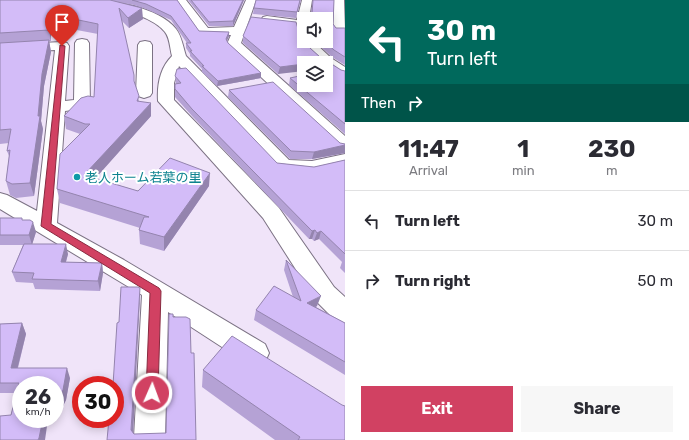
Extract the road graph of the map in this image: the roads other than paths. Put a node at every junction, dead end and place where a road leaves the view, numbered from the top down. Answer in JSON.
{"nodes":[{"id":1,"x":91,"y":0,"type":"edge"},
{"id":2,"x":180,"y":0,"type":"edge"},
{"id":3,"x":251,"y":0,"type":"edge"},
{"id":4,"x":307,"y":0,"type":"edge"},
{"id":5,"x":338,"y":0,"type":"edge"},
{"id":6,"x":128,"y":5,"type":"edge"},
{"id":7,"x":305,"y":12,"type":"edge"},
{"id":8,"x":242,"y":24,"type":"junction"},
{"id":9,"x":297,"y":24,"type":"edge"},
{"id":10,"x":342,"y":31,"type":"edge"},
{"id":11,"x":82,"y":43,"type":"dead end"},
{"id":12,"x":144,"y":46,"type":"dead end"},
{"id":13,"x":311,"y":48,"type":"edge"},
{"id":14,"x":319,"y":48,"type":"edge"},
{"id":15,"x":0,"y":49,"type":"edge"},
{"id":16,"x":340,"y":54,"type":"edge"},
{"id":17,"x":179,"y":57,"type":"junction"},
{"id":18,"x":337,"y":72,"type":"edge"},
{"id":19,"x":282,"y":81,"type":"junction"},
{"id":20,"x":260,"y":85,"type":"edge"},
{"id":21,"x":144,"y":93,"type":"dead end"},
{"id":22,"x":57,"y":106,"type":"junction"},
{"id":23,"x":345,"y":146,"type":"edge"},
{"id":24,"x":345,"y":160,"type":"edge"},
{"id":25,"x":0,"y":200,"type":"edge"},
{"id":26,"x":46,"y":226,"type":"junction"},
{"id":27,"x":156,"y":291,"type":"junction"},
{"id":28,"x":345,"y":313,"type":"edge"},
{"id":29,"x":277,"y":367,"type":"edge"},
{"id":30,"x":150,"y":437,"type":"edge"}],
"edges":[{"from":1,"to":6,"type":"street"},
{"from":2,"to":8,"type":"street"},
{"from":3,"to":8,"type":"street"},
{"from":4,"to":7,"type":"street"},
{"from":5,"to":10,"type":"street"},
{"from":6,"to":17,"type":"street"},
{"from":8,"to":9,"type":"street"},
{"from":8,"to":19,"type":"street"},
{"from":11,"to":22,"type":"street"},
{"from":12,"to":21,"type":"street"},
{"from":13,"to":18,"type":"street"},
{"from":14,"to":16,"type":"street"},
{"from":15,"to":22,"type":"street"},
{"from":17,"to":24,"type":"street"},
{"from":17,"to":28,"type":"street"},
{"from":19,"to":20,"type":"street"},
{"from":19,"to":23,"type":"street"},
{"from":22,"to":26,"type":"street"},
{"from":25,"to":26,"type":"street"},
{"from":26,"to":27,"type":"street"},
{"from":27,"to":29,"type":"street"},
{"from":27,"to":30,"type":"street"}]}
